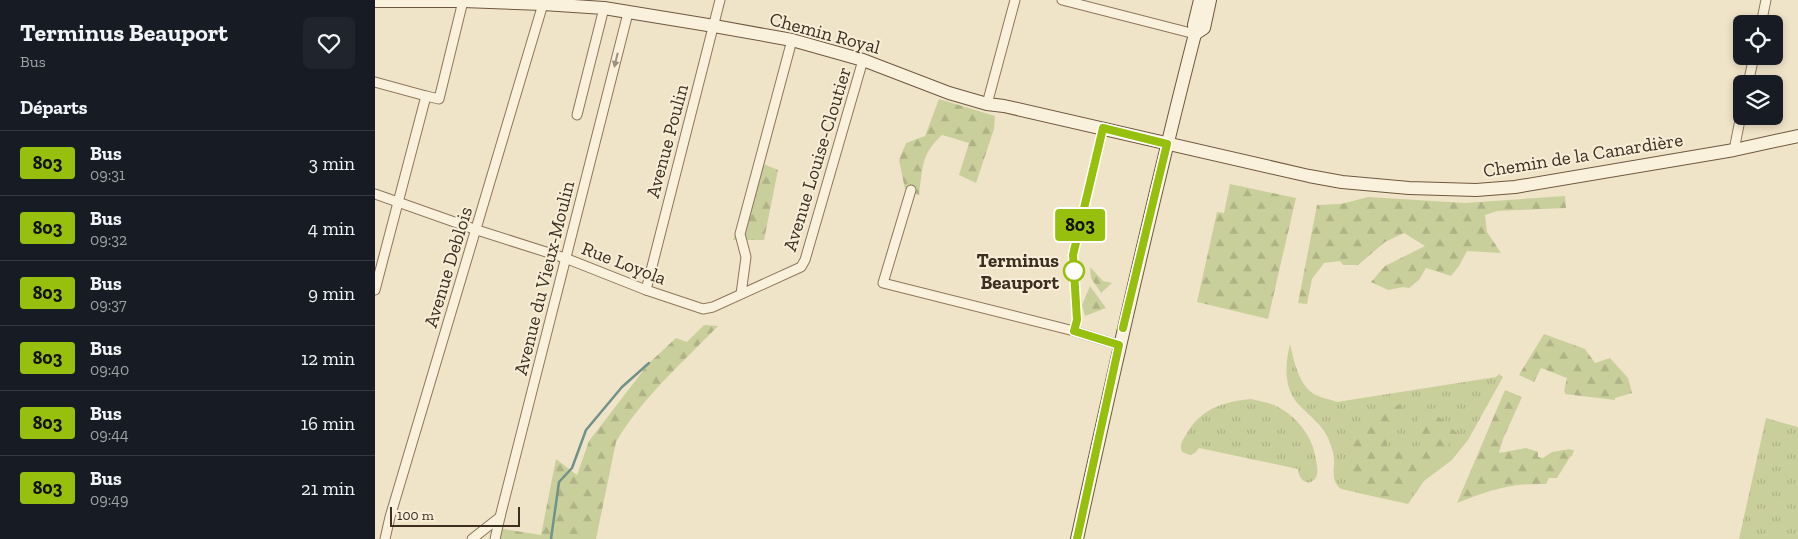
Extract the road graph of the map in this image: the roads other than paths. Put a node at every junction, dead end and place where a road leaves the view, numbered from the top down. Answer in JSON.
{"nodes":[{"id":1,"x":402,"y":0,"type":"edge"},
{"id":2,"x":720,"y":0,"type":"edge"},
{"id":3,"x":1015,"y":0,"type":"edge"},
{"id":4,"x":1062,"y":0,"type":"edge"},
{"id":5,"x":1200,"y":0,"type":"edge"},
{"id":6,"x":1210,"y":0,"type":"edge"},
{"id":7,"x":1766,"y":0,"type":"edge"},
{"id":8,"x":375,"y":1,"type":"edge"},
{"id":9,"x":463,"y":1,"type":"edge"},
{"id":10,"x":498,"y":1,"type":"edge"},
{"id":11,"x":543,"y":4,"type":"junction"},
{"id":12,"x":585,"y":4,"type":"edge"},
{"id":13,"x":604,"y":8,"type":"junction"},
{"id":14,"x":628,"y":13,"type":"junction"},
{"id":15,"x":1763,"y":15,"type":"edge"},
{"id":16,"x":714,"y":26,"type":"junction"},
{"id":17,"x":1195,"y":34,"type":"junction"},
{"id":18,"x":791,"y":40,"type":"junction"},
{"id":19,"x":863,"y":60,"type":"junction"},
{"id":20,"x":375,"y":82,"type":"edge"},
{"id":21,"x":426,"y":96,"type":"junction"},
{"id":22,"x":987,"y":104,"type":"junction"},
{"id":23,"x":577,"y":115,"type":"dead end"},
{"id":24,"x":1739,"y":125,"type":"edge"},
{"id":25,"x":1798,"y":136,"type":"edge"},
{"id":26,"x":1167,"y":144,"type":"junction"},
{"id":27,"x":1734,"y":150,"type":"junction"},
{"id":28,"x":911,"y":190,"type":"dead end"},
{"id":29,"x":375,"y":194,"type":"edge"},
{"id":30,"x":397,"y":202,"type":"junction"},
{"id":31,"x":477,"y":230,"type":"junction"},
{"id":32,"x":565,"y":258,"type":"junction"},
{"id":33,"x":801,"y":267,"type":"joint"},
{"id":34,"x":375,"y":290,"type":"edge"},
{"id":35,"x":646,"y":290,"type":"junction"},
{"id":36,"x":741,"y":294,"type":"junction"},
{"id":37,"x":1119,"y":345,"type":"junction"},
{"id":38,"x":500,"y":517,"type":"junction"},
{"id":39,"x":385,"y":539,"type":"edge"},
{"id":40,"x":472,"y":539,"type":"edge"},
{"id":41,"x":495,"y":539,"type":"edge"},
{"id":42,"x":1077,"y":539,"type":"edge"}],
"edges":[{"from":1,"to":8,"type":"main road","name":"Chemin Royal"},
{"from":1,"to":9,"type":"main road","name":"Chemin Royal"},
{"from":2,"to":16,"type":"street","name":"Avenue Poulin"},
{"from":3,"to":22,"type":"street"},
{"from":4,"to":17,"type":"street"},
{"from":5,"to":17,"type":"main road"},
{"from":6,"to":17,"type":"main road"},
{"from":7,"to":15,"type":"street"},
{"from":9,"to":10,"type":"main road","name":"Chemin Royal"},
{"from":9,"to":21,"type":"street"},
{"from":10,"to":11,"type":"main road","name":"Chemin Royal"},
{"from":11,"to":12,"type":"main road","name":"Chemin Royal"},
{"from":11,"to":31,"type":"street","name":"Avenue Deblois"},
{"from":12,"to":13,"type":"main road","name":"Chemin Royal"},
{"from":13,"to":14,"type":"main road","name":"Chemin Royal"},
{"from":13,"to":23,"type":"street"},
{"from":14,"to":16,"type":"main road","name":"Chemin Royal"},
{"from":14,"to":32,"type":"street","name":"Avenue du Vieux-Moulin","one_way":true},
{"from":16,"to":18,"type":"main road","name":"Chemin Royal"},
{"from":16,"to":35,"type":"street","name":"Avenue Poulin"},
{"from":17,"to":26,"type":"main road"},
{"from":18,"to":19,"type":"main road","name":"Chemin Royal"},
{"from":18,"to":36,"type":"street"},
{"from":19,"to":22,"type":"main road","name":"Chemin Royal"},
{"from":19,"to":33,"type":"street","name":"Avenue Louise-Cloutier"},
{"from":20,"to":21,"type":"street"},
{"from":21,"to":30,"type":"street"},
{"from":22,"to":26,"type":"main road","name":"Chemin Royal"},
{"from":24,"to":27,"type":"street"},
{"from":25,"to":27,"type":"main road","name":"Chemin de la Canardière"},
{"from":26,"to":27,"type":"main road","name":"Chemin de la Canardière"},
{"from":26,"to":37,"type":"main road"},
{"from":28,"to":37,"type":"street"},
{"from":29,"to":30,"type":"street","name":"Rue Loyola"},
{"from":30,"to":31,"type":"street","name":"Rue Loyola"},
{"from":30,"to":34,"type":"street"},
{"from":31,"to":32,"type":"street","name":"Rue Loyola"},
{"from":31,"to":39,"type":"street","name":"Avenue Deblois"},
{"from":32,"to":35,"type":"street","name":"Rue Loyola"},
{"from":32,"to":38,"type":"street","name":"Avenue du Vieux-Moulin"},
{"from":33,"to":36,"type":"street","name":"Rue Loyola"},
{"from":35,"to":36,"type":"street","name":"Rue Loyola"},
{"from":37,"to":42,"type":"main road"},
{"from":38,"to":40,"type":"street"},
{"from":38,"to":41,"type":"street","name":"Avenue du Vieux-Moulin"}]}
